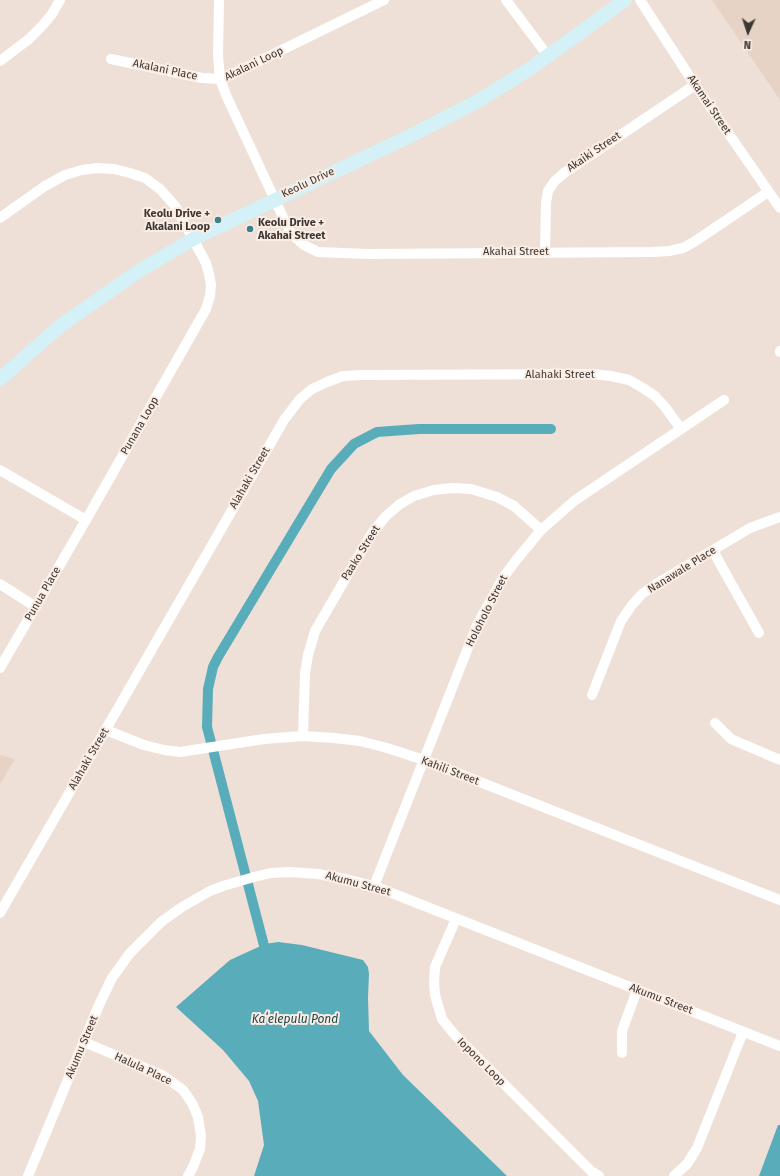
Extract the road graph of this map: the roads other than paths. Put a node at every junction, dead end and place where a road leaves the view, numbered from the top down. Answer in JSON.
{"nodes":[{"id":1,"x":60,"y":0,"type":"edge"},
{"id":2,"x":219,"y":0,"type":"edge"},
{"id":3,"x":384,"y":0,"type":"edge"},
{"id":4,"x":506,"y":0,"type":"edge"},
{"id":5,"x":625,"y":0,"type":"edge"},
{"id":6,"x":640,"y":0,"type":"edge"},
{"id":7,"x":548,"y":56,"type":"junction"},
{"id":8,"x":111,"y":59,"type":"dead end"},
{"id":9,"x":0,"y":61,"type":"edge"},
{"id":10,"x":220,"y":79,"type":"junction"},
{"id":11,"x":695,"y":85,"type":"junction"},
{"id":12,"x":768,"y":192,"type":"junction"},
{"id":13,"x":274,"y":200,"type":"junction"},
{"id":14,"x":780,"y":208,"type":"edge"},
{"id":15,"x":0,"y":218,"type":"edge"},
{"id":16,"x":193,"y":239,"type":"junction"},
{"id":17,"x":545,"y":252,"type":"junction"},
{"id":18,"x":0,"y":379,"type":"edge"},
{"id":19,"x":724,"y":400,"type":"dead end"},
{"id":20,"x":681,"y":429,"type":"junction"},
{"id":21,"x":0,"y":470,"type":"edge"},
{"id":22,"x":780,"y":517,"type":"edge"},
{"id":23,"x":86,"y":520,"type":"junction"},
{"id":24,"x":541,"y":530,"type":"junction"},
{"id":25,"x":713,"y":550,"type":"junction"},
{"id":26,"x":0,"y":584,"type":"edge"},
{"id":27,"x":36,"y":607,"type":"junction"},
{"id":28,"x":759,"y":633,"type":"dead end"},
{"id":29,"x":0,"y":668,"type":"edge"},
{"id":30,"x":592,"y":695,"type":"dead end"},
{"id":31,"x":715,"y":723,"type":"dead end"},
{"id":32,"x":106,"y":730,"type":"junction"},
{"id":33,"x":303,"y":736,"type":"junction"},
{"id":34,"x":424,"y":760,"type":"junction"},
{"id":35,"x":780,"y":760,"type":"edge"},
{"id":36,"x":374,"y":886,"type":"junction"},
{"id":37,"x":780,"y":900,"type":"edge"},
{"id":38,"x":0,"y":913,"type":"edge"},
{"id":39,"x":456,"y":918,"type":"junction"},
{"id":40,"x":637,"y":990,"type":"junction"},
{"id":41,"x":743,"y":1032,"type":"junction"},
{"id":42,"x":84,"y":1042,"type":"junction"},
{"id":43,"x":780,"y":1046,"type":"edge"},
{"id":44,"x":622,"y":1053,"type":"dead end"},
{"id":45,"x":28,"y":1176,"type":"edge"},
{"id":46,"x":188,"y":1176,"type":"edge"},
{"id":47,"x":599,"y":1176,"type":"edge"},
{"id":48,"x":674,"y":1176,"type":"edge"}],
"edges":[{"from":1,"to":9,"type":"street"},
{"from":2,"to":10,"type":"street"},
{"from":3,"to":10,"type":"street","name":"Akalani Loop"},
{"from":4,"to":7,"type":"street"},
{"from":5,"to":7,"type":"main road","name":"Keolu Drive"},
{"from":6,"to":11,"type":"street","name":"Akamai Street"},
{"from":7,"to":13,"type":"main road","name":"Keolu Drive"},
{"from":8,"to":10,"type":"street","name":"Akalani Place"},
{"from":10,"to":13,"type":"street","name":"Akalani Loop"},
{"from":11,"to":12,"type":"street","name":"Akamai Street"},
{"from":11,"to":17,"type":"street","name":"Akaiki Street"},
{"from":12,"to":14,"type":"street","name":"Akamai Street"},
{"from":12,"to":17,"type":"street","name":"Akahai Street"},
{"from":13,"to":16,"type":"main road","name":"Keolu Drive"},
{"from":13,"to":17,"type":"street","name":"Akahai Street"},
{"from":15,"to":16,"type":"street","name":"Punana Loop"},
{"from":16,"to":18,"type":"main road","name":"Keolu Drive"},
{"from":16,"to":23,"type":"street","name":"Punana Loop"},
{"from":19,"to":20,"type":"street","name":"Holoholo Street"},
{"from":20,"to":24,"type":"street","name":"Holoholo Street"},
{"from":20,"to":32,"type":"street","name":"Alahaki Street"},
{"from":21,"to":23,"type":"street"},
{"from":22,"to":25,"type":"street","name":"Nanawale Place"},
{"from":23,"to":27,"type":"street","name":"Punua Place"},
{"from":24,"to":33,"type":"street","name":"Paako Street"},
{"from":24,"to":34,"type":"street","name":"Holoholo Street"},
{"from":25,"to":28,"type":"street"},
{"from":25,"to":30,"type":"street","name":"Nanawale Place"},
{"from":26,"to":27,"type":"street"},
{"from":27,"to":29,"type":"street","name":"Punua Place"},
{"from":31,"to":35,"type":"street"},
{"from":32,"to":33,"type":"street","name":"Kahili Street"},
{"from":32,"to":38,"type":"street","name":"Alahaki Street"},
{"from":33,"to":34,"type":"street","name":"Kahili Street"},
{"from":34,"to":36,"type":"street","name":"Holoholo Street"},
{"from":34,"to":37,"type":"street","name":"Kahili Street"},
{"from":36,"to":39,"type":"street","name":"Akumu Street"},
{"from":36,"to":42,"type":"street","name":"Akumu Street"},
{"from":39,"to":40,"type":"street","name":"Akumu Street"},
{"from":39,"to":47,"type":"street","name":"Iopono Loop"},
{"from":40,"to":41,"type":"street","name":"Akumu Street"},
{"from":40,"to":44,"type":"street"},
{"from":41,"to":43,"type":"street","name":"Akumu Street"},
{"from":41,"to":48,"type":"street"},
{"from":42,"to":45,"type":"street","name":"Akumu Street"},
{"from":42,"to":46,"type":"street","name":"Halula Place"}]}
